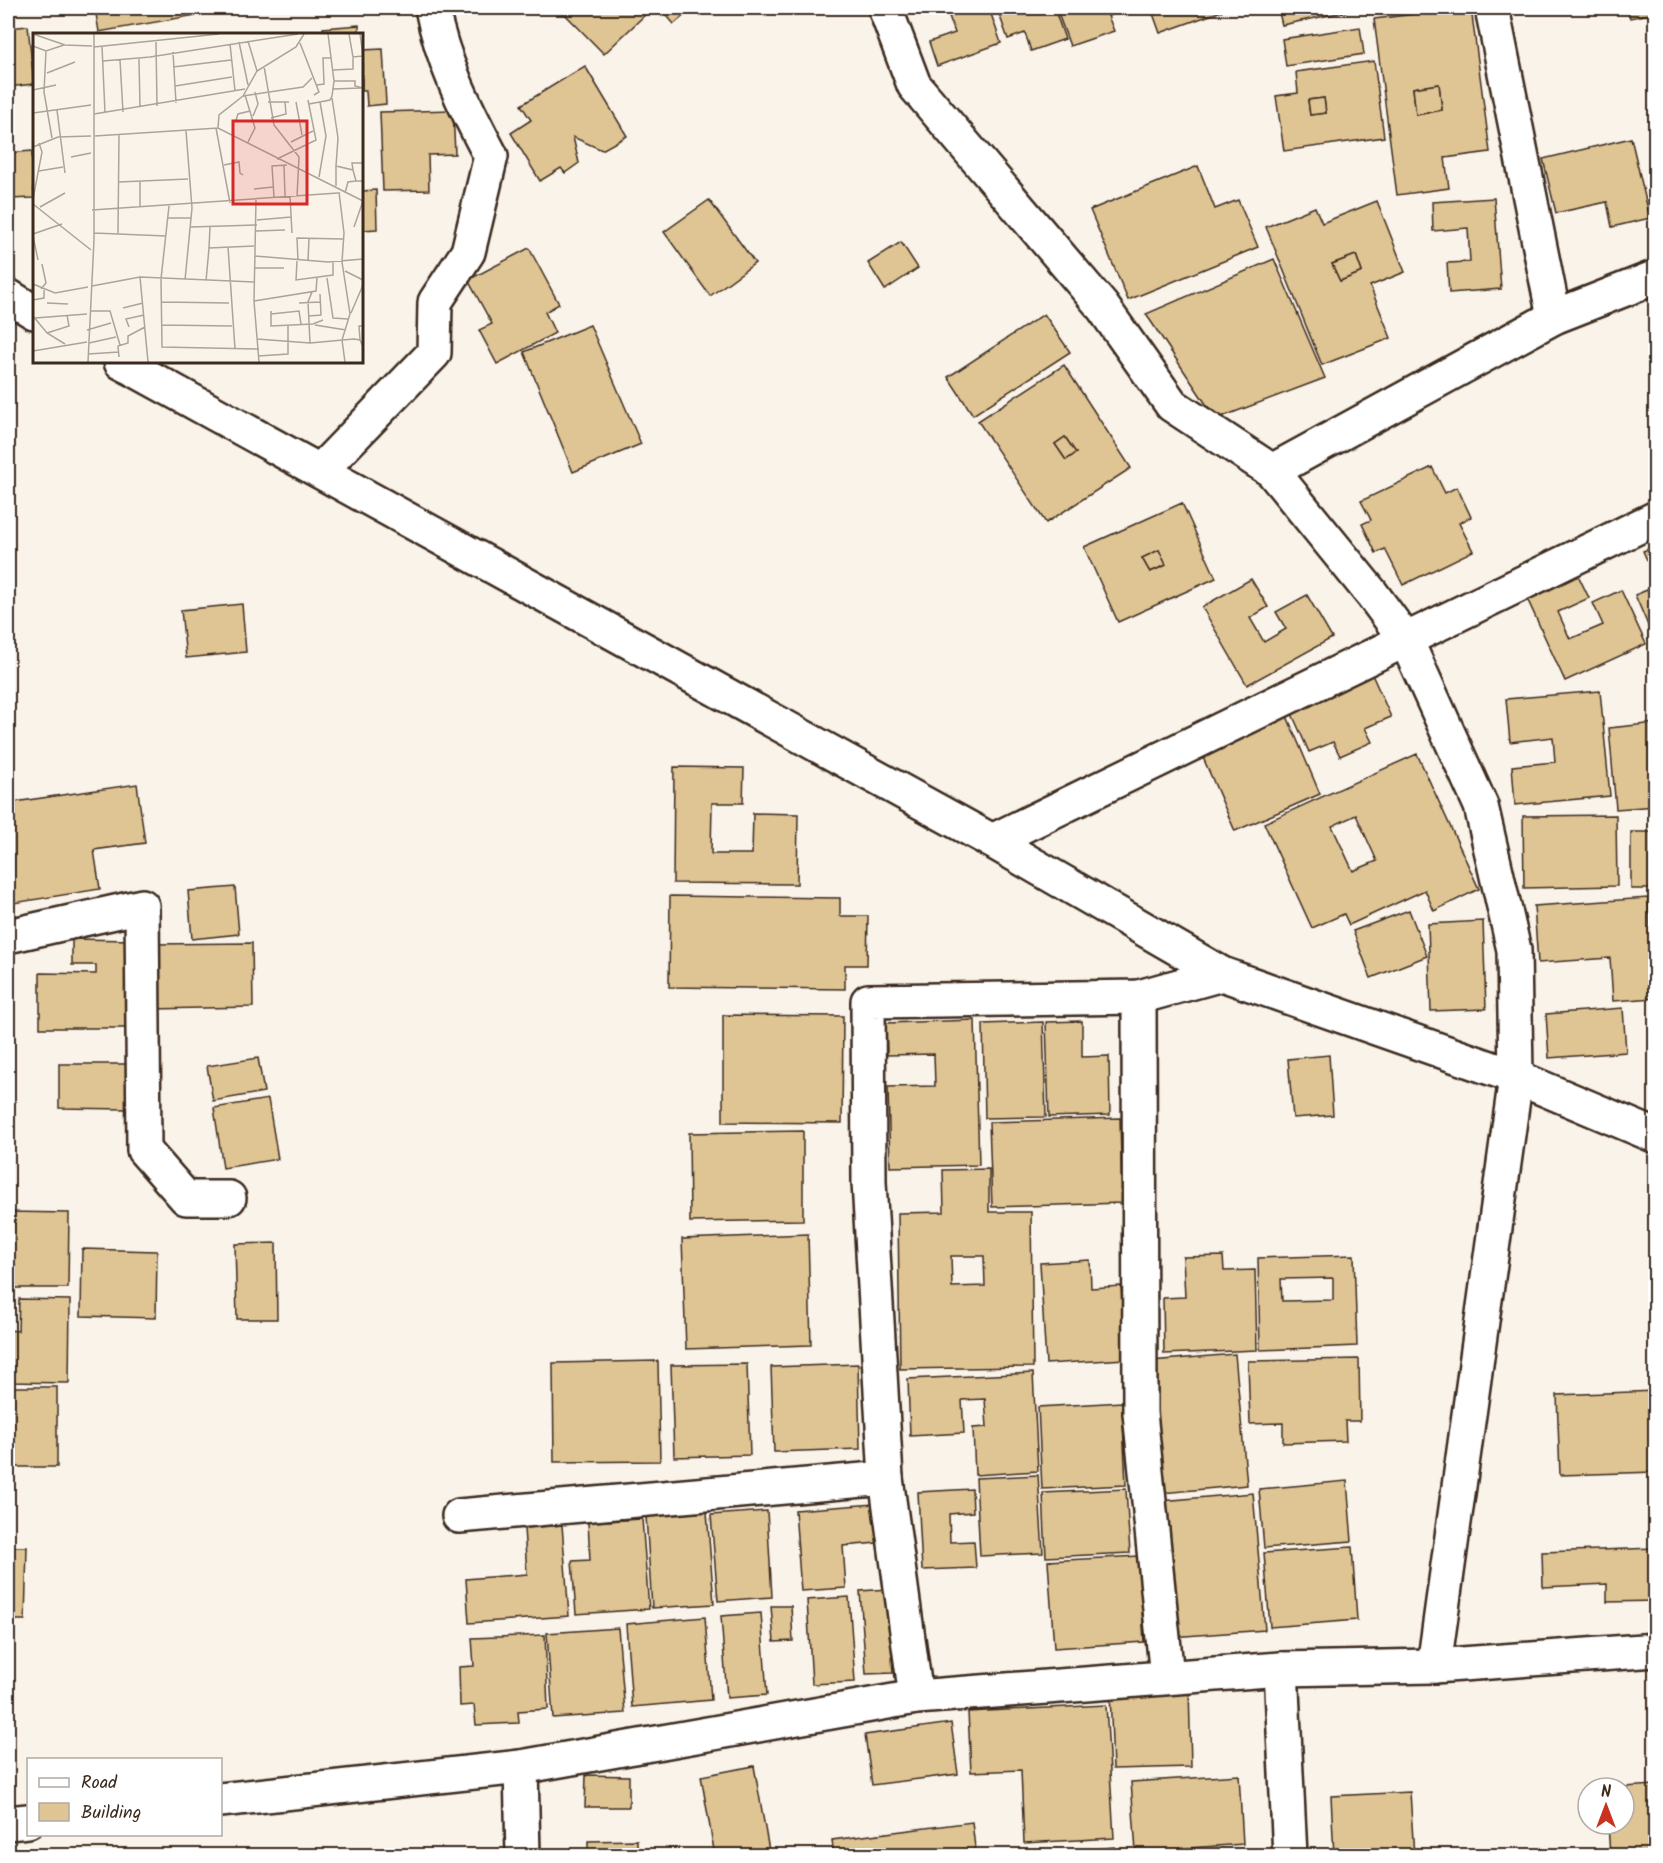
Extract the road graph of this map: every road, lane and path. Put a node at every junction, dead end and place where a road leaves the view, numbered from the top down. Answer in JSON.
{"nodes":[{"id":1,"x":432,"y":8,"type":"edge"},
{"id":2,"x":885,"y":8,"type":"edge"},
{"id":3,"x":1492,"y":8,"type":"edge"},
{"id":4,"x":1656,"y":278,"type":"edge"},
{"id":5,"x":8,"y":296,"type":"edge"},
{"id":6,"x":33,"y":311,"type":"edge"},
{"id":7,"x":1554,"y":317,"type":"junction"},
{"id":8,"x":122,"y":363,"type":"edge"},
{"id":9,"x":320,"y":471,"type":"junction"},
{"id":10,"x":1272,"y":471,"type":"junction"},
{"id":11,"x":1656,"y":518,"type":"edge"},
{"id":12,"x":1406,"y":640,"type":"junction"},
{"id":13,"x":992,"y":841,"type":"junction"},
{"id":14,"x":8,"y":936,"type":"edge"},
{"id":15,"x":1222,"y":975,"type":"junction"},
{"id":16,"x":1139,"y":997,"type":"junction"},
{"id":17,"x":1516,"y":1077,"type":"junction"},
{"id":18,"x":1656,"y":1136,"type":"edge"},
{"id":19,"x":229,"y":1198,"type":"dead end"},
{"id":20,"x":886,"y":1478,"type":"junction"},
{"id":21,"x":459,"y":1516,"type":"dead end"},
{"id":22,"x":1656,"y":1650,"type":"edge"},
{"id":23,"x":1434,"y":1666,"type":"junction"},
{"id":24,"x":1281,"y":1669,"type":"junction"},
{"id":25,"x":1167,"y":1677,"type":"junction"},
{"id":26,"x":916,"y":1697,"type":"junction"},
{"id":27,"x":521,"y":1767,"type":"junction"},
{"id":28,"x":222,"y":1800,"type":"edge"},
{"id":29,"x":27,"y":1821,"type":"edge"},
{"id":30,"x":8,"y":1823,"type":"edge"},
{"id":31,"x":523,"y":1856,"type":"edge"},
{"id":32,"x":1290,"y":1856,"type":"edge"}],
"edges":[{"from":1,"to":9,"type":"street"},
{"from":2,"to":10,"type":"street"},
{"from":3,"to":7,"type":"street"},
{"from":4,"to":7,"type":"street"},
{"from":5,"to":6,"type":"street"},
{"from":7,"to":10,"type":"street"},
{"from":8,"to":9,"type":"street"},
{"from":9,"to":13,"type":"street"},
{"from":10,"to":12,"type":"street"},
{"from":11,"to":12,"type":"street"},
{"from":12,"to":13,"type":"street"},
{"from":12,"to":17,"type":"street"},
{"from":13,"to":15,"type":"street"},
{"from":14,"to":19,"type":"street"},
{"from":15,"to":16,"type":"street"},
{"from":15,"to":17,"type":"street"},
{"from":16,"to":20,"type":"street"},
{"from":16,"to":25,"type":"street"},
{"from":17,"to":18,"type":"street"},
{"from":17,"to":23,"type":"street"},
{"from":20,"to":21,"type":"street"},
{"from":20,"to":26,"type":"street"},
{"from":22,"to":23,"type":"street"},
{"from":23,"to":24,"type":"street"},
{"from":24,"to":25,"type":"street"},
{"from":24,"to":32,"type":"street"},
{"from":25,"to":26,"type":"street"},
{"from":26,"to":27,"type":"street"},
{"from":27,"to":28,"type":"street"},
{"from":27,"to":31,"type":"street"},
{"from":29,"to":30,"type":"street"}]}
